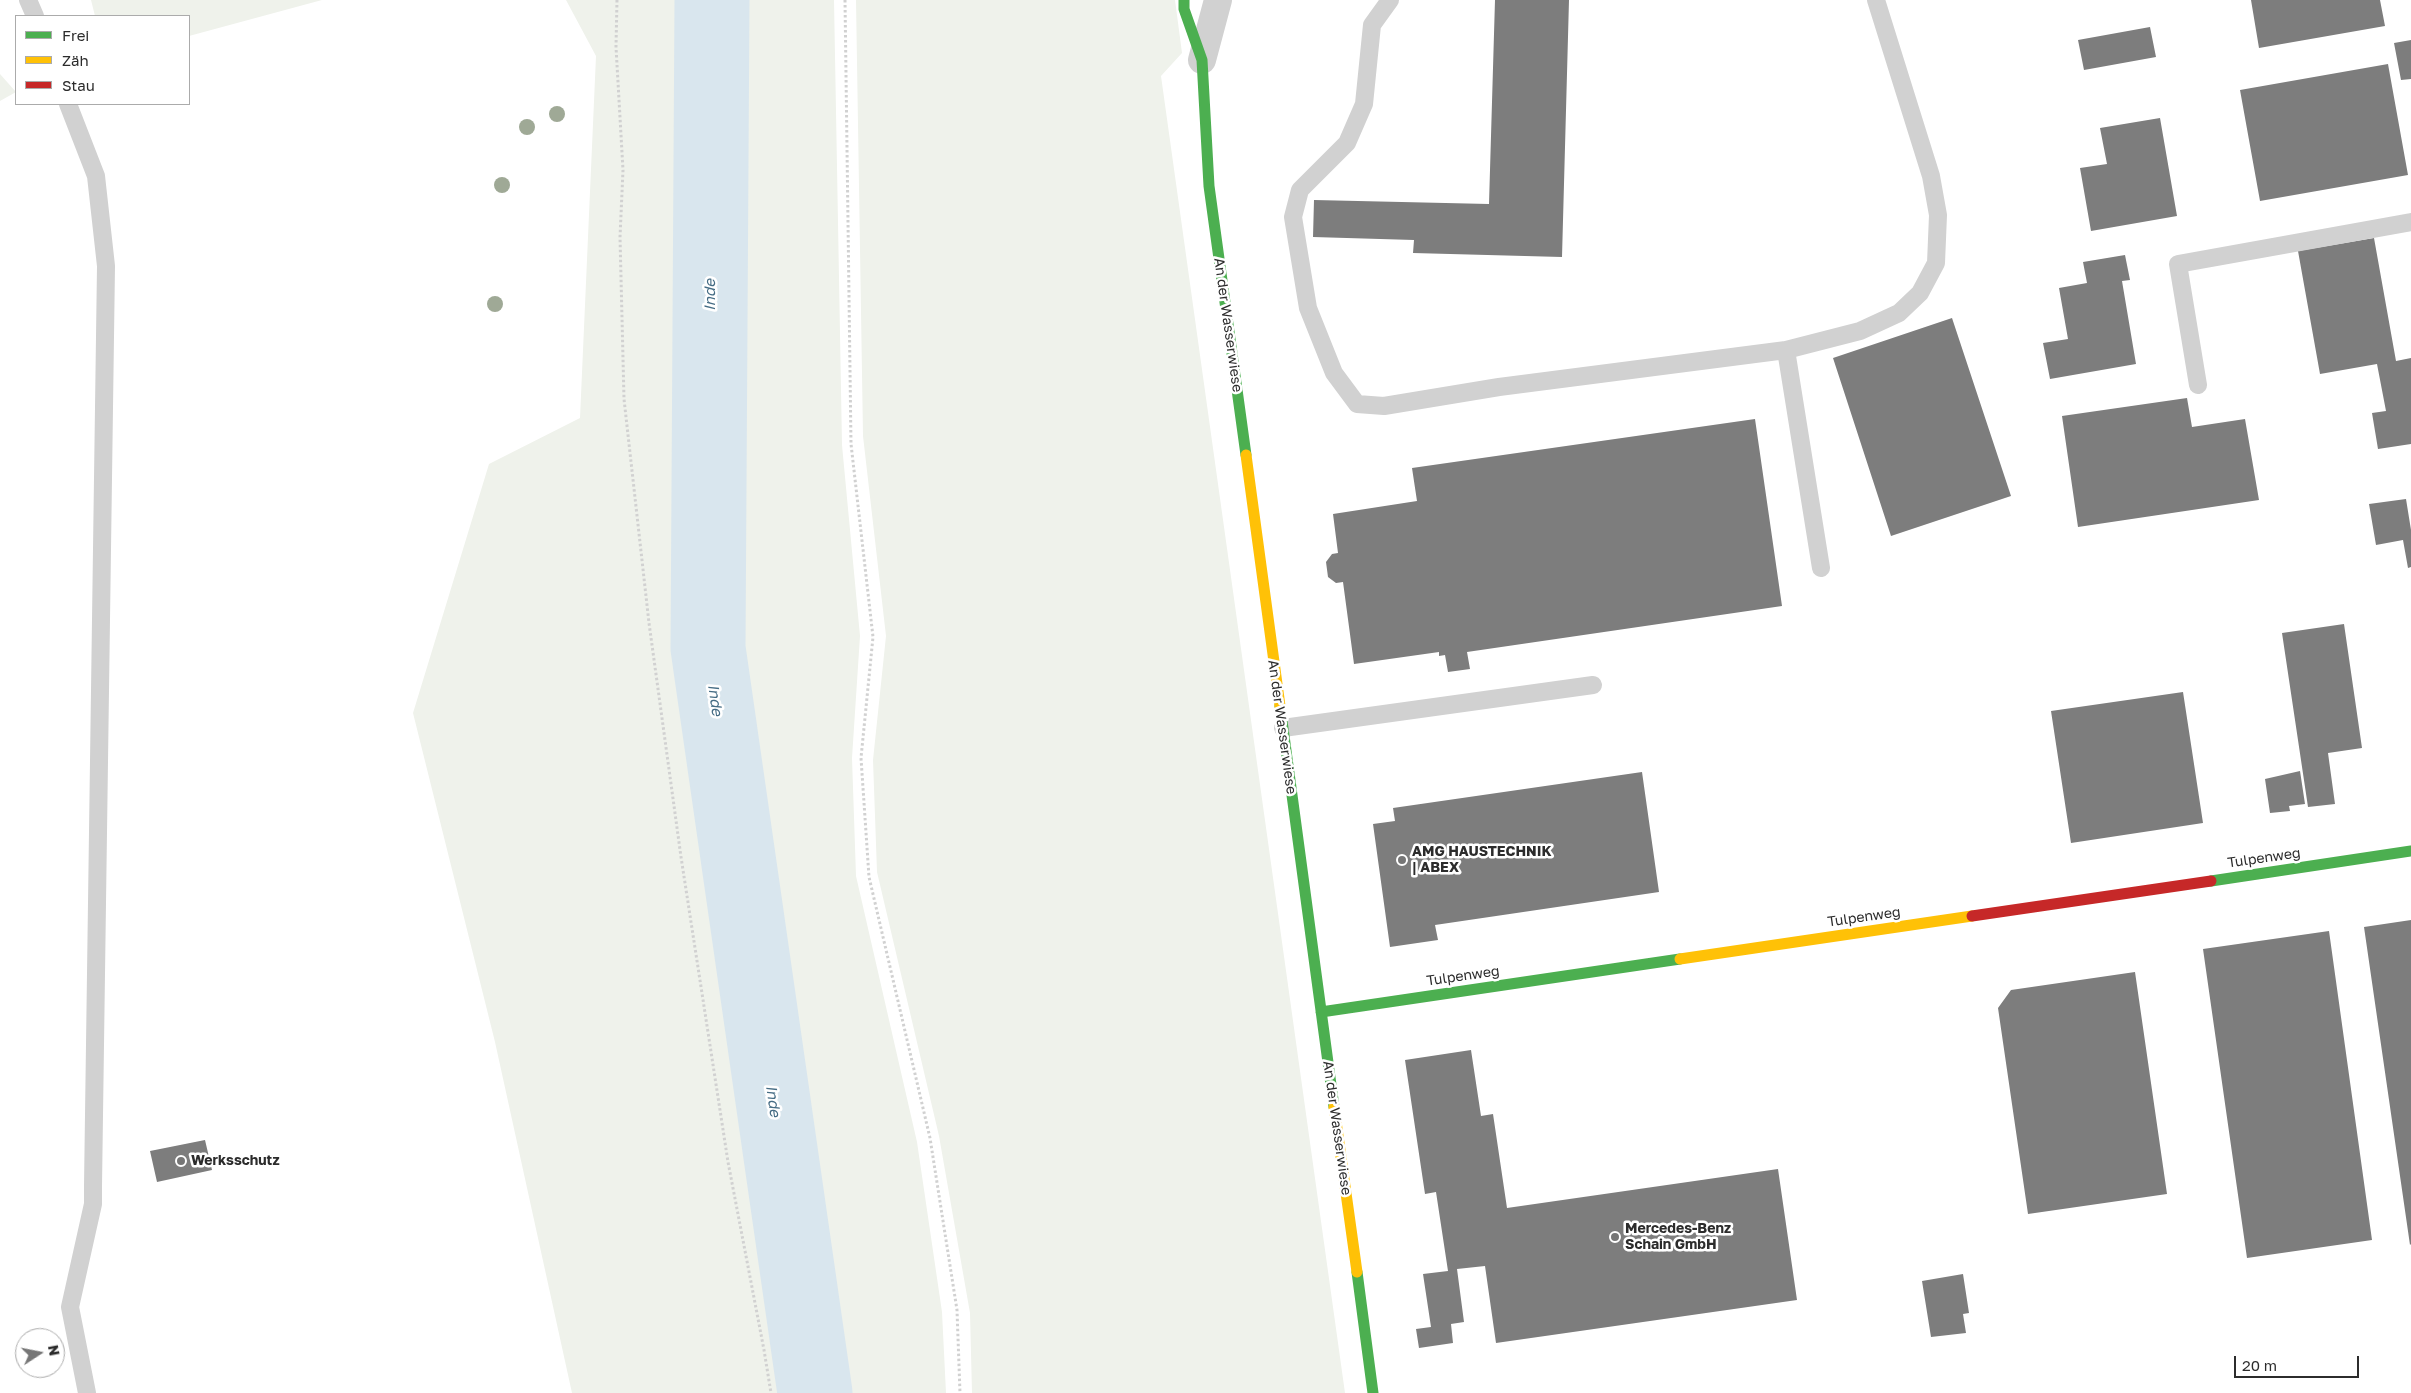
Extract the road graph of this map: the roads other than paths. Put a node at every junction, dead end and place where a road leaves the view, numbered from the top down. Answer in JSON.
{"nodes":[{"id":1,"x":28,"y":0,"type":"edge"},
{"id":2,"x":1184,"y":0,"type":"edge"},
{"id":3,"x":1218,"y":0,"type":"edge"},
{"id":4,"x":1390,"y":0,"type":"edge"},
{"id":5,"x":1876,"y":0,"type":"edge"},
{"id":6,"x":34,"y":15,"type":"edge"},
{"id":7,"x":1202,"y":60,"type":"junction"},
{"id":8,"x":68,"y":105,"type":"edge"},
{"id":9,"x":2411,"y":222,"type":"edge"},
{"id":10,"x":1786,"y":350,"type":"junction"},
{"id":11,"x":2198,"y":385,"type":"dead end"},
{"id":12,"x":1821,"y":568,"type":"dead end"},
{"id":13,"x":1593,"y":685,"type":"dead end"},
{"id":14,"x":1282,"y":728,"type":"junction"},
{"id":15,"x":2411,"y":851,"type":"edge"},
{"id":16,"x":1321,"y":1012,"type":"junction"},
{"id":17,"x":87,"y":1393,"type":"edge"},
{"id":18,"x":1373,"y":1393,"type":"edge"}],
"edges":[{"from":1,"to":6,"type":"lane"},
{"from":2,"to":7,"type":"street","name":"An der Wasserwiese"},
{"from":3,"to":7,"type":"street","name":"An der Wasserwiese"},
{"from":4,"to":10,"type":"lane"},
{"from":5,"to":10,"type":"lane"},
{"from":7,"to":14,"type":"street","name":"An der Wasserwiese"},
{"from":8,"to":17,"type":"lane"},
{"from":9,"to":11,"type":"lane"},
{"from":10,"to":12,"type":"lane"},
{"from":13,"to":14,"type":"lane"},
{"from":14,"to":16,"type":"street","name":"An der Wasserwiese"},
{"from":15,"to":16,"type":"street","name":"Tulpenweg"},
{"from":16,"to":18,"type":"street","name":"An der Wasserwiese"}]}
